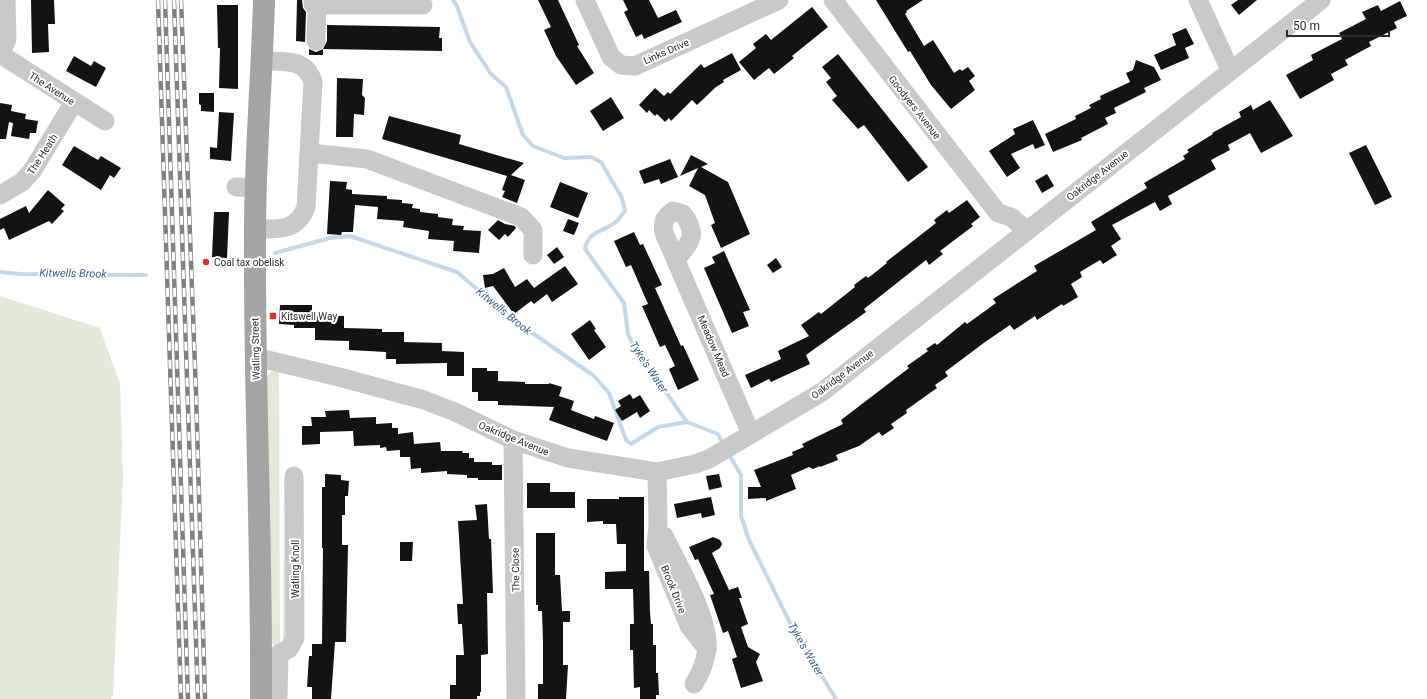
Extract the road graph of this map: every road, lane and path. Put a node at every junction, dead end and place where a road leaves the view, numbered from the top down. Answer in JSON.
{"nodes":[{"id":1,"x":6,"y":0,"type":"edge"},
{"id":2,"x":264,"y":0,"type":"edge"},
{"id":3,"x":585,"y":0,"type":"edge"},
{"id":4,"x":779,"y":0,"type":"edge"},
{"id":5,"x":833,"y":0,"type":"edge"},
{"id":6,"x":1198,"y":0,"type":"edge"},
{"id":7,"x":1321,"y":0,"type":"edge"},
{"id":8,"x":315,"y":2,"type":"edge"},
{"id":9,"x":423,"y":5,"type":"dead end"},
{"id":10,"x":316,"y":41,"type":"dead end"},
{"id":11,"x":0,"y":54,"type":"edge"},
{"id":12,"x":262,"y":60,"type":"junction"},
{"id":13,"x":1233,"y":70,"type":"junction"},
{"id":14,"x":74,"y":102,"type":"junction"},
{"id":15,"x":105,"y":121,"type":"dead end"},
{"id":16,"x":310,"y":153,"type":"junction"},
{"id":17,"x":0,"y":195,"type":"edge"},
{"id":18,"x":998,"y":214,"type":"junction"},
{"id":19,"x":254,"y":229,"type":"junction"},
{"id":20,"x":1026,"y":230,"type":"junction"},
{"id":21,"x":1010,"y":243,"type":"junction"},
{"id":22,"x":533,"y":255,"type":"dead end"},
{"id":23,"x":676,"y":259,"type":"dead end"},
{"id":24,"x":255,"y":357,"type":"junction"},
{"id":25,"x":751,"y":434,"type":"junction"},
{"id":26,"x":513,"y":440,"type":"junction"},
{"id":27,"x":657,"y":472,"type":"junction"},
{"id":28,"x":294,"y":476,"type":"dead end"},
{"id":29,"x":270,"y":653,"type":"junction"},
{"id":30,"x":694,"y":684,"type":"dead end"},
{"id":31,"x":261,"y":699,"type":"edge"},
{"id":32,"x":278,"y":699,"type":"edge"},
{"id":33,"x":516,"y":699,"type":"edge"}],
"edges":[{"from":1,"to":11,"type":"street"},
{"from":2,"to":12,"type":"main road","name":"Watling Street"},
{"from":3,"to":4,"type":"street","name":"Links Drive"},
{"from":5,"to":18,"type":"street","name":"Goodyers Avenue"},
{"from":6,"to":13,"type":"street"},
{"from":7,"to":13,"type":"street","name":"Oakridge Avenue"},
{"from":8,"to":9,"type":"street"},
{"from":8,"to":10,"type":"street"},
{"from":11,"to":14,"type":"street","name":"The Avenue"},
{"from":12,"to":16,"type":"street"},
{"from":12,"to":19,"type":"main road","name":"Watling Street"},
{"from":13,"to":20,"type":"street","name":"Oakridge Avenue"},
{"from":14,"to":15,"type":"street","name":"The Avenue"},
{"from":14,"to":17,"type":"street","name":"The Heath"},
{"from":16,"to":19,"type":"street"},
{"from":16,"to":22,"type":"street"},
{"from":18,"to":20,"type":"street"},
{"from":18,"to":21,"type":"street","name":"Goodyers Avenue"},
{"from":19,"to":24,"type":"main road","name":"Watling Street"},
{"from":20,"to":21,"type":"street","name":"Oakridge Avenue"},
{"from":21,"to":25,"type":"street","name":"Oakridge Avenue"},
{"from":23,"to":25,"type":"street","name":"Meadow Mead"},
{"from":24,"to":26,"type":"street","name":"Oakridge Avenue"},
{"from":24,"to":29,"type":"main road","name":"Watling Street"},
{"from":25,"to":27,"type":"street","name":"Oakridge Avenue"},
{"from":26,"to":27,"type":"street","name":"Oakridge Avenue"},
{"from":26,"to":33,"type":"street","name":"The Close"},
{"from":27,"to":30,"type":"street","name":"Brook Drive"},
{"from":28,"to":29,"type":"street","name":"Watling Knoll"},
{"from":29,"to":31,"type":"main road","name":"Watling Street"},
{"from":29,"to":32,"type":"street"}]}
